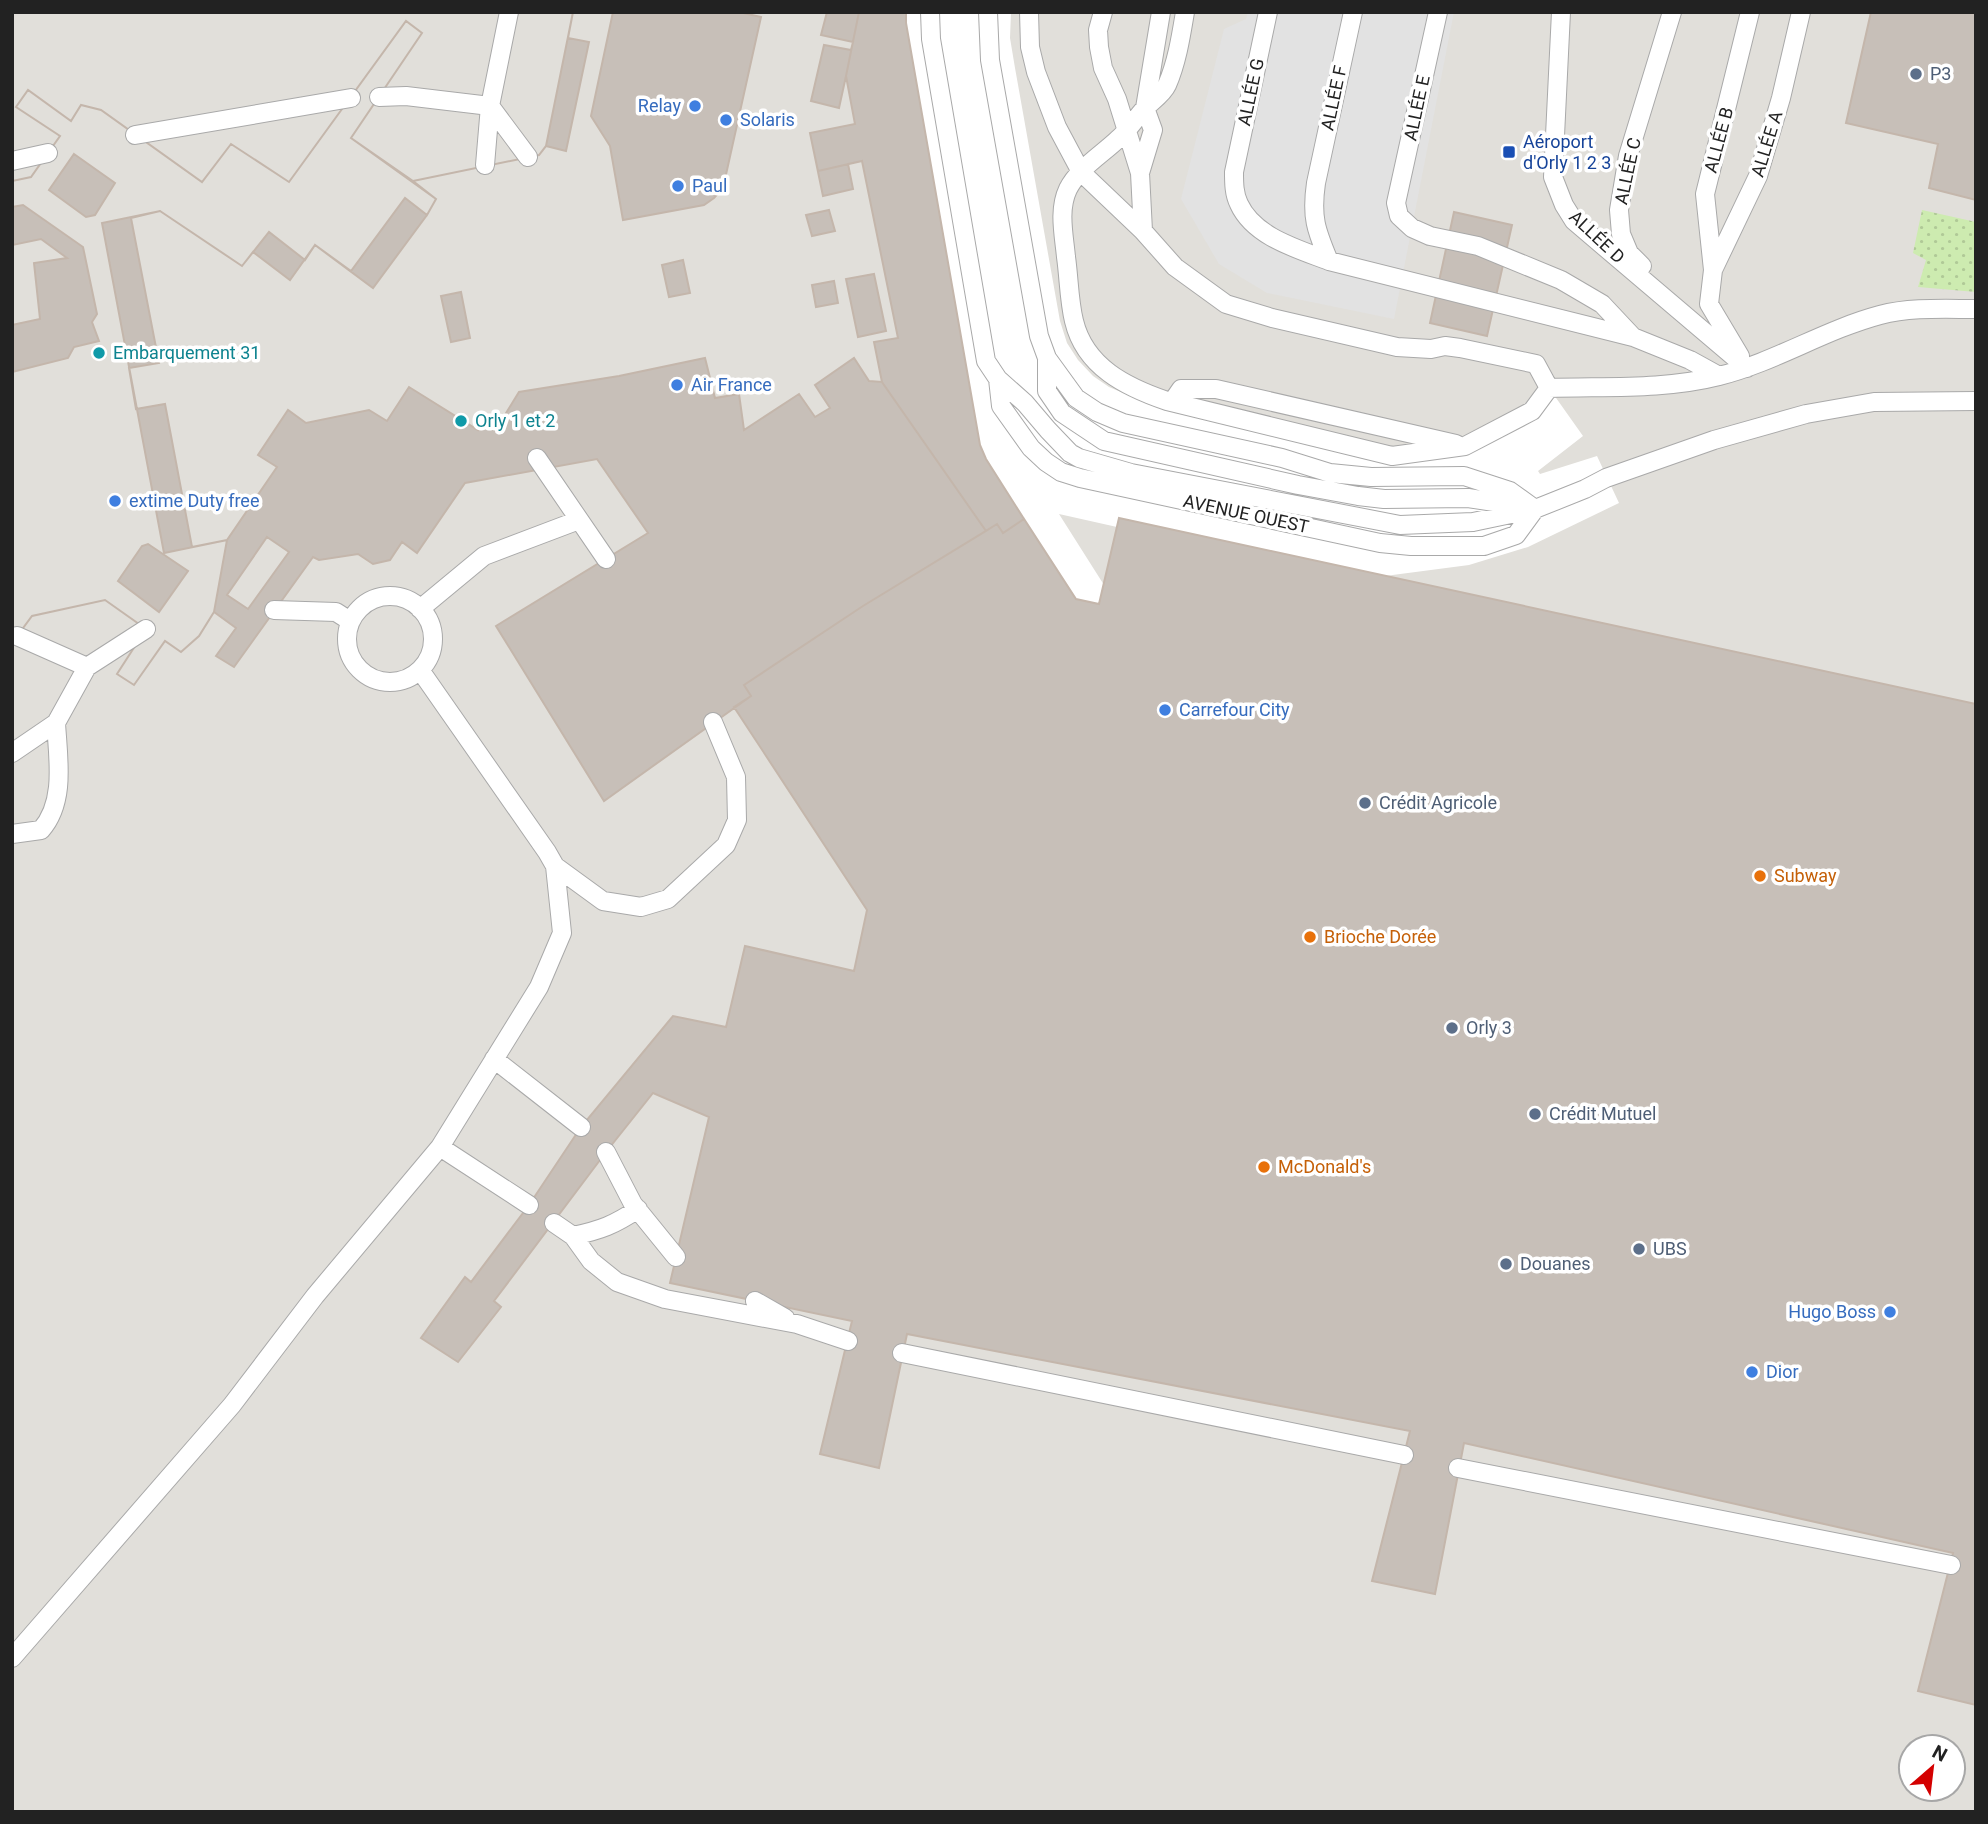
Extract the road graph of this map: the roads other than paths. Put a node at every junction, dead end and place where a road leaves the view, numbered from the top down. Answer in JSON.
{"nodes":[{"id":1,"x":509,"y":12,"type":"edge"},
{"id":2,"x":930,"y":12,"type":"edge"},
{"id":3,"x":988,"y":12,"type":"edge"},
{"id":4,"x":1029,"y":12,"type":"edge"},
{"id":5,"x":1102,"y":12,"type":"edge"},
{"id":6,"x":1161,"y":12,"type":"edge"},
{"id":7,"x":1185,"y":12,"type":"edge"},
{"id":8,"x":1268,"y":12,"type":"edge"},
{"id":9,"x":1353,"y":12,"type":"edge"},
{"id":10,"x":1438,"y":12,"type":"edge"},
{"id":11,"x":1561,"y":12,"type":"edge"},
{"id":12,"x":1672,"y":12,"type":"edge"},
{"id":13,"x":1750,"y":12,"type":"edge"},
{"id":14,"x":1801,"y":12,"type":"edge"},
{"id":15,"x":379,"y":97,"type":"dead end"},
{"id":16,"x":351,"y":98,"type":"dead end"},
{"id":17,"x":490,"y":106,"type":"junction"},
{"id":18,"x":1145,"y":108,"type":"junction"},
{"id":19,"x":1126,"y":133,"type":"junction"},
{"id":20,"x":135,"y":135,"type":"dead end"},
{"id":21,"x":48,"y":153,"type":"dead end"},
{"id":22,"x":528,"y":157,"type":"dead end"},
{"id":23,"x":12,"y":161,"type":"edge"},
{"id":24,"x":485,"y":165,"type":"dead end"},
{"id":25,"x":1081,"y":172,"type":"junction"},
{"id":26,"x":1140,"y":173,"type":"junction"},
{"id":27,"x":1143,"y":231,"type":"junction"},
{"id":28,"x":1329,"y":261,"type":"junction"},
{"id":29,"x":1713,"y":270,"type":"junction"},
{"id":30,"x":1976,"y":309,"type":"edge"},
{"id":31,"x":1633,"y":337,"type":"junction"},
{"id":32,"x":1047,"y":358,"type":"junction"},
{"id":33,"x":1747,"y":368,"type":"junction"},
{"id":34,"x":1719,"y":376,"type":"junction"},
{"id":35,"x":998,"y":379,"type":"junction"},
{"id":36,"x":1549,"y":388,"type":"junction"},
{"id":37,"x":1976,"y":401,"type":"edge"},
{"id":38,"x":1172,"y":402,"type":"junction"},
{"id":39,"x":1465,"y":446,"type":"junction"},
{"id":40,"x":537,"y":458,"type":"dead end"},
{"id":41,"x":1535,"y":509,"type":"junction"},
{"id":42,"x":579,"y":520,"type":"junction"},
{"id":43,"x":606,"y":559,"type":"dead end"},
{"id":44,"x":420,"y":609,"type":"junction"},
{"id":45,"x":274,"y":610,"type":"dead end"},
{"id":46,"x":350,"y":621,"type":"junction"},
{"id":47,"x":146,"y":629,"type":"dead end"},
{"id":48,"x":17,"y":636,"type":"dead end"},
{"id":49,"x":88,"y":667,"type":"junction"},
{"id":50,"x":421,"y":670,"type":"junction"},
{"id":51,"x":713,"y":722,"type":"dead end"},
{"id":52,"x":56,"y":723,"type":"junction"},
{"id":53,"x":12,"y":753,"type":"edge"},
{"id":54,"x":12,"y":834,"type":"edge"},
{"id":55,"x":555,"y":866,"type":"junction"},
{"id":56,"x":494,"y":1059,"type":"junction"},
{"id":57,"x":581,"y":1127,"type":"dead end"},
{"id":58,"x":440,"y":1147,"type":"junction"},
{"id":59,"x":606,"y":1152,"type":"dead end"},
{"id":60,"x":529,"y":1205,"type":"dead end"},
{"id":61,"x":638,"y":1209,"type":"junction"},
{"id":62,"x":554,"y":1223,"type":"dead end"},
{"id":63,"x":573,"y":1236,"type":"junction"},
{"id":64,"x":676,"y":1257,"type":"dead end"},
{"id":65,"x":755,"y":1301,"type":"dead end"},
{"id":66,"x":797,"y":1325,"type":"junction"},
{"id":67,"x":848,"y":1341,"type":"dead end"},
{"id":68,"x":902,"y":1353,"type":"dead end"},
{"id":69,"x":1404,"y":1455,"type":"dead end"},
{"id":70,"x":1458,"y":1468,"type":"dead end"},
{"id":71,"x":1951,"y":1565,"type":"dead end"},
{"id":72,"x":12,"y":1658,"type":"edge"}],
"edges":[{"from":1,"to":17,"type":"lane"},
{"from":2,"to":35,"type":"lane","name":"AVENUE OUEST"},
{"from":3,"to":32,"type":"lane"},
{"from":4,"to":25,"type":"lane"},
{"from":5,"to":19,"type":"lane"},
{"from":6,"to":18,"type":"lane"},
{"from":7,"to":18,"type":"lane"},
{"from":8,"to":28,"type":"lane","name":"ALLÉE G"},
{"from":9,"to":28,"type":"lane","name":"ALLÉE F"},
{"from":10,"to":31,"type":"lane","name":"ALLÉE E"},
{"from":11,"to":33,"type":"lane","name":"ALLÉE D"},
{"from":12,"to":33,"type":"lane","name":"ALLÉE C"},
{"from":13,"to":29,"type":"lane","name":"ALLÉE B"},
{"from":14,"to":29,"type":"lane","name":"ALLÉE A"},
{"from":15,"to":17,"type":"lane"},
{"from":16,"to":20,"type":"lane"},
{"from":17,"to":22,"type":"lane"},
{"from":17,"to":24,"type":"lane"},
{"from":18,"to":19,"type":"lane"},
{"from":18,"to":26,"type":"lane"},
{"from":19,"to":25,"type":"lane"},
{"from":19,"to":26,"type":"lane"},
{"from":21,"to":23,"type":"lane"},
{"from":25,"to":27,"type":"lane"},
{"from":25,"to":38,"type":"lane"},
{"from":26,"to":27,"type":"lane"},
{"from":27,"to":36,"type":"lane"},
{"from":28,"to":31,"type":"lane"},
{"from":29,"to":33,"type":"lane"},
{"from":30,"to":33,"type":"lane"},
{"from":31,"to":34,"type":"lane"},
{"from":32,"to":41,"type":"lane"},
{"from":32,"to":41,"type":"lane"},
{"from":33,"to":34,"type":"lane"},
{"from":34,"to":36,"type":"lane"},
{"from":35,"to":41,"type":"lane","name":"AVENUE OUEST"},
{"from":35,"to":41,"type":"lane","name":"AVENUE OUEST"},
{"from":36,"to":39,"type":"lane"},
{"from":37,"to":41,"type":"lane","name":"AVENUE OUEST"},
{"from":38,"to":39,"type":"lane"},
{"from":38,"to":39,"type":"lane"},
{"from":40,"to":42,"type":"lane"},
{"from":42,"to":43,"type":"lane"},
{"from":42,"to":44,"type":"lane"},
{"from":44,"to":46,"type":"lane"},
{"from":44,"to":50,"type":"lane"},
{"from":45,"to":46,"type":"lane"},
{"from":46,"to":50,"type":"lane"},
{"from":47,"to":49,"type":"lane"},
{"from":48,"to":49,"type":"lane"},
{"from":49,"to":52,"type":"lane"},
{"from":50,"to":55,"type":"lane"},
{"from":51,"to":55,"type":"lane"},
{"from":52,"to":53,"type":"lane"},
{"from":52,"to":54,"type":"lane"},
{"from":55,"to":56,"type":"lane"},
{"from":56,"to":57,"type":"lane"},
{"from":56,"to":58,"type":"lane"},
{"from":58,"to":60,"type":"lane"},
{"from":58,"to":72,"type":"lane"},
{"from":59,"to":61,"type":"lane"},
{"from":61,"to":63,"type":"lane"},
{"from":61,"to":64,"type":"lane"},
{"from":62,"to":63,"type":"lane"},
{"from":63,"to":66,"type":"lane"},
{"from":65,"to":66,"type":"lane"},
{"from":66,"to":67,"type":"lane"},
{"from":68,"to":69,"type":"lane"},
{"from":70,"to":71,"type":"lane"}]}
